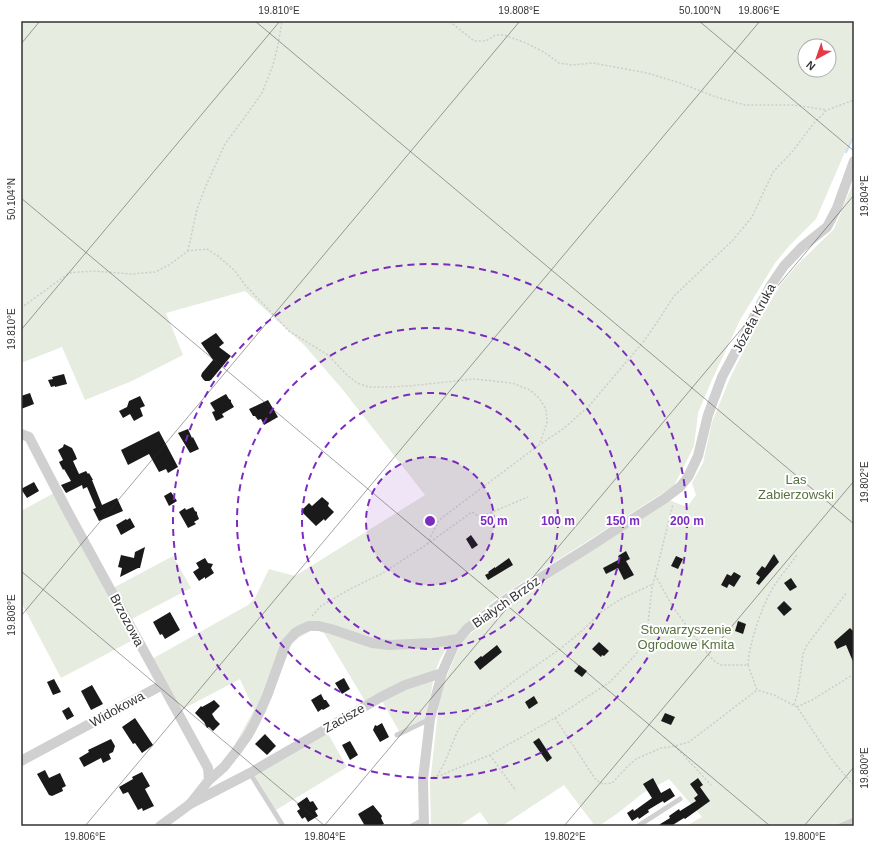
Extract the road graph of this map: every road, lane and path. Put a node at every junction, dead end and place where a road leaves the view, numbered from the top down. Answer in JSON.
{"nodes":[{"id":1,"x":282,"y":21,"type":"edge"},
{"id":2,"x":450,"y":21,"type":"edge"},
{"id":3,"x":854,"y":100,"type":"edge"},
{"id":4,"x":827,"y":110,"type":"junction"},
{"id":5,"x":854,"y":161,"type":"edge"},
{"id":6,"x":188,"y":251,"type":"junction"},
{"id":7,"x":21,"y":308,"type":"edge"},
{"id":8,"x":23,"y":434,"type":"edge"},
{"id":9,"x":538,"y":444,"type":"junction"},
{"id":10,"x":677,"y":490,"type":"joint"},
{"id":11,"x":528,"y":497,"type":"dead end"},
{"id":12,"x":674,"y":502,"type":"dead end"},
{"id":13,"x":426,"y":545,"type":"junction"},
{"id":14,"x":797,"y":555,"type":"dead end"},
{"id":15,"x":655,"y":574,"type":"junction"},
{"id":16,"x":653,"y":584,"type":"junction"},
{"id":17,"x":847,"y":592,"type":"dead end"},
{"id":18,"x":304,"y":628,"type":"junction"},
{"id":19,"x":458,"y":639,"type":"junction"},
{"id":20,"x":748,"y":665,"type":"junction"},
{"id":21,"x":442,"y":673,"type":"junction"},
{"id":22,"x":854,"y":674,"type":"edge"},
{"id":23,"x":162,"y":685,"type":"junction"},
{"id":24,"x":758,"y":690,"type":"junction"},
{"id":25,"x":794,"y":706,"type":"junction"},
{"id":26,"x":797,"y":708,"type":"junction"},
{"id":27,"x":555,"y":718,"type":"junction"},
{"id":28,"x":430,"y":719,"type":"junction"},
{"id":29,"x":397,"y":735,"type":"dead end"},
{"id":30,"x":675,"y":746,"type":"junction"},
{"id":31,"x":490,"y":755,"type":"junction"},
{"id":32,"x":21,"y":761,"type":"edge"},
{"id":33,"x":250,"y":773,"type":"junction"},
{"id":34,"x":437,"y":776,"type":"junction"},
{"id":35,"x":431,"y":777,"type":"dead end"},
{"id":36,"x":210,"y":780,"type":"junction"},
{"id":37,"x":711,"y":785,"type":"dead end"},
{"id":38,"x":854,"y":786,"type":"edge"},
{"id":39,"x":516,"y":791,"type":"dead end"},
{"id":40,"x":680,"y":799,"type":"dead end"},
{"id":41,"x":190,"y":804,"type":"junction"},
{"id":42,"x":854,"y":820,"type":"edge"},
{"id":43,"x":423,"y":823,"type":"edge"},
{"id":44,"x":160,"y":826,"type":"edge"},
{"id":45,"x":283,"y":826,"type":"edge"},
{"id":46,"x":412,"y":826,"type":"edge"},
{"id":47,"x":638,"y":826,"type":"edge"},
{"id":48,"x":840,"y":826,"type":"edge"}],
"edges":[{"from":1,"to":6,"type":"path"},
{"from":2,"to":4,"type":"path"},
{"from":3,"to":4,"type":"path"},
{"from":4,"to":9,"type":"path"},
{"from":5,"to":10,"type":"street","name":"Józefa Kruka"},
{"from":6,"to":7,"type":"path"},
{"from":6,"to":9,"type":"path"},
{"from":8,"to":23,"type":"street","name":"Brzozowa"},
{"from":9,"to":13,"type":"path"},
{"from":10,"to":19,"type":"street","name":"Białych Brzóz"},
{"from":11,"to":13,"type":"path"},
{"from":12,"to":15,"type":"path"},
{"from":13,"to":18,"type":"path"},
{"from":14,"to":20,"type":"path"},
{"from":15,"to":16,"type":"path"},
{"from":15,"to":20,"type":"path"},
{"from":16,"to":27,"type":"path"},
{"from":16,"to":34,"type":"path"},
{"from":17,"to":25,"type":"path"},
{"from":18,"to":19,"type":"street"},
{"from":18,"to":36,"type":"street"},
{"from":19,"to":21,"type":"street","name":"Białych Brzóz"},
{"from":20,"to":24,"type":"path"},
{"from":21,"to":28,"type":"street","name":"Białych Brzóz"},
{"from":21,"to":33,"type":"street","name":"Zacisze"},
{"from":22,"to":26,"type":"path"},
{"from":23,"to":32,"type":"street","name":"Widokowa"},
{"from":23,"to":36,"type":"street","name":"Brzozowa"},
{"from":24,"to":25,"type":"path"},
{"from":24,"to":30,"type":"path"},
{"from":25,"to":26,"type":"path"},
{"from":26,"to":38,"type":"path"},
{"from":27,"to":30,"type":"path"},
{"from":27,"to":31,"type":"path"},
{"from":28,"to":29,"type":"lane"},
{"from":28,"to":43,"type":"street","name":"Białych Brzóz"},
{"from":30,"to":37,"type":"path"},
{"from":31,"to":34,"type":"path"},
{"from":31,"to":39,"type":"path"},
{"from":33,"to":41,"type":"street","name":"Zacisze"},
{"from":33,"to":45,"type":"lane"},
{"from":34,"to":35,"type":"path"},
{"from":36,"to":41,"type":"street"},
{"from":40,"to":47,"type":"lane"},
{"from":41,"to":44,"type":"street","name":"Zacisze"},
{"from":42,"to":48,"type":"lane"},
{"from":43,"to":46,"type":"lane"}]}
